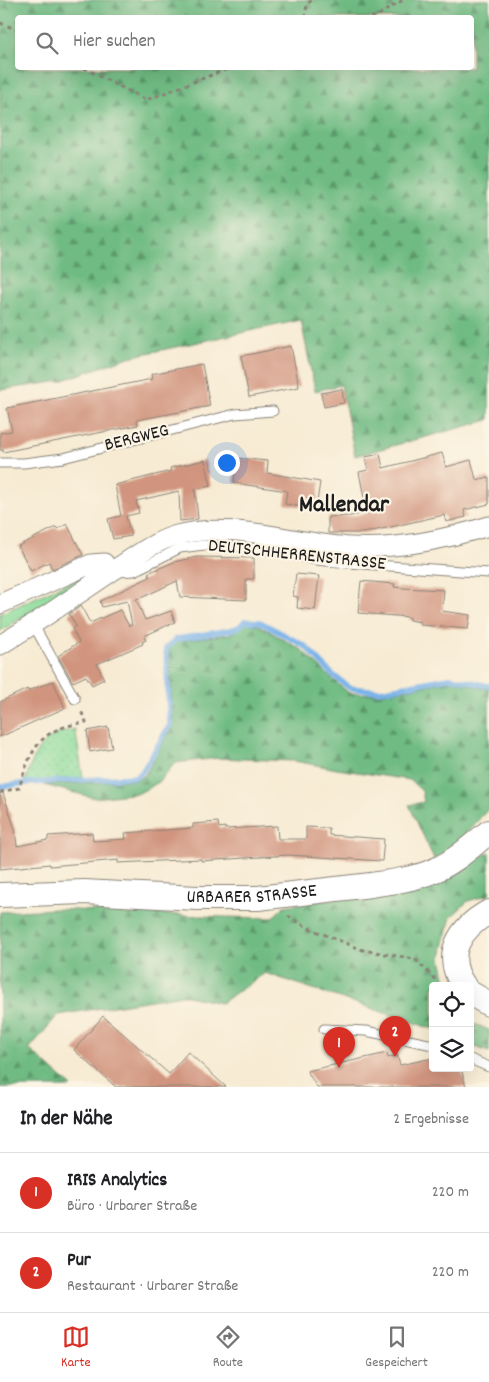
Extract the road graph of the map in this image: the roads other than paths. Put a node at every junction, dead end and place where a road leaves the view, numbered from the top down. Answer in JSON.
{"nodes":[{"id":1,"x":273,"y":411,"type":"dead end"},
{"id":2,"x":0,"y":463,"type":"edge"},
{"id":3,"x":489,"y":526,"type":"edge"},
{"id":4,"x":111,"y":572,"type":"junction"},
{"id":5,"x":489,"y":573,"type":"edge"},
{"id":6,"x":0,"y":604,"type":"edge"},
{"id":7,"x":32,"y":624,"type":"junction"},
{"id":8,"x":0,"y":646,"type":"edge"},
{"id":9,"x":74,"y":699,"type":"dead end"},
{"id":10,"x":489,"y":832,"type":"edge"},
{"id":11,"x":0,"y":895,"type":"edge"},
{"id":12,"x":489,"y":912,"type":"edge"},
{"id":13,"x":463,"y":982,"type":"edge"},
{"id":14,"x":474,"y":993,"type":"edge"},
{"id":15,"x":489,"y":1004,"type":"edge"},
{"id":16,"x":324,"y":1030,"type":"dead end"},
{"id":17,"x":429,"y":1044,"type":"edge"},
{"id":18,"x":474,"y":1061,"type":"edge"},
{"id":19,"x":489,"y":1067,"type":"edge"}],
"edges":[{"from":1,"to":2,"type":"lane","name":"BERGWEG"},
{"from":3,"to":4,"type":"street","name":"DEUTSCHHERRENSTRASSE"},
{"from":4,"to":5,"type":"lane","name":"DEUTSCHHERRENSTRASSE"},
{"from":4,"to":6,"type":"street"},
{"from":4,"to":7,"type":"street","name":"DEUTSCHHERRENSTRASSE"},
{"from":7,"to":8,"type":"street","name":"DEUTSCHHERRENSTRASSE"},
{"from":7,"to":9,"type":"lane"},
{"from":10,"to":11,"type":"street","name":"URBARER STRASSE"},
{"from":12,"to":13,"type":"street"},
{"from":14,"to":15,"type":"street"},
{"from":16,"to":17,"type":"lane"},
{"from":18,"to":19,"type":"lane"}]}
